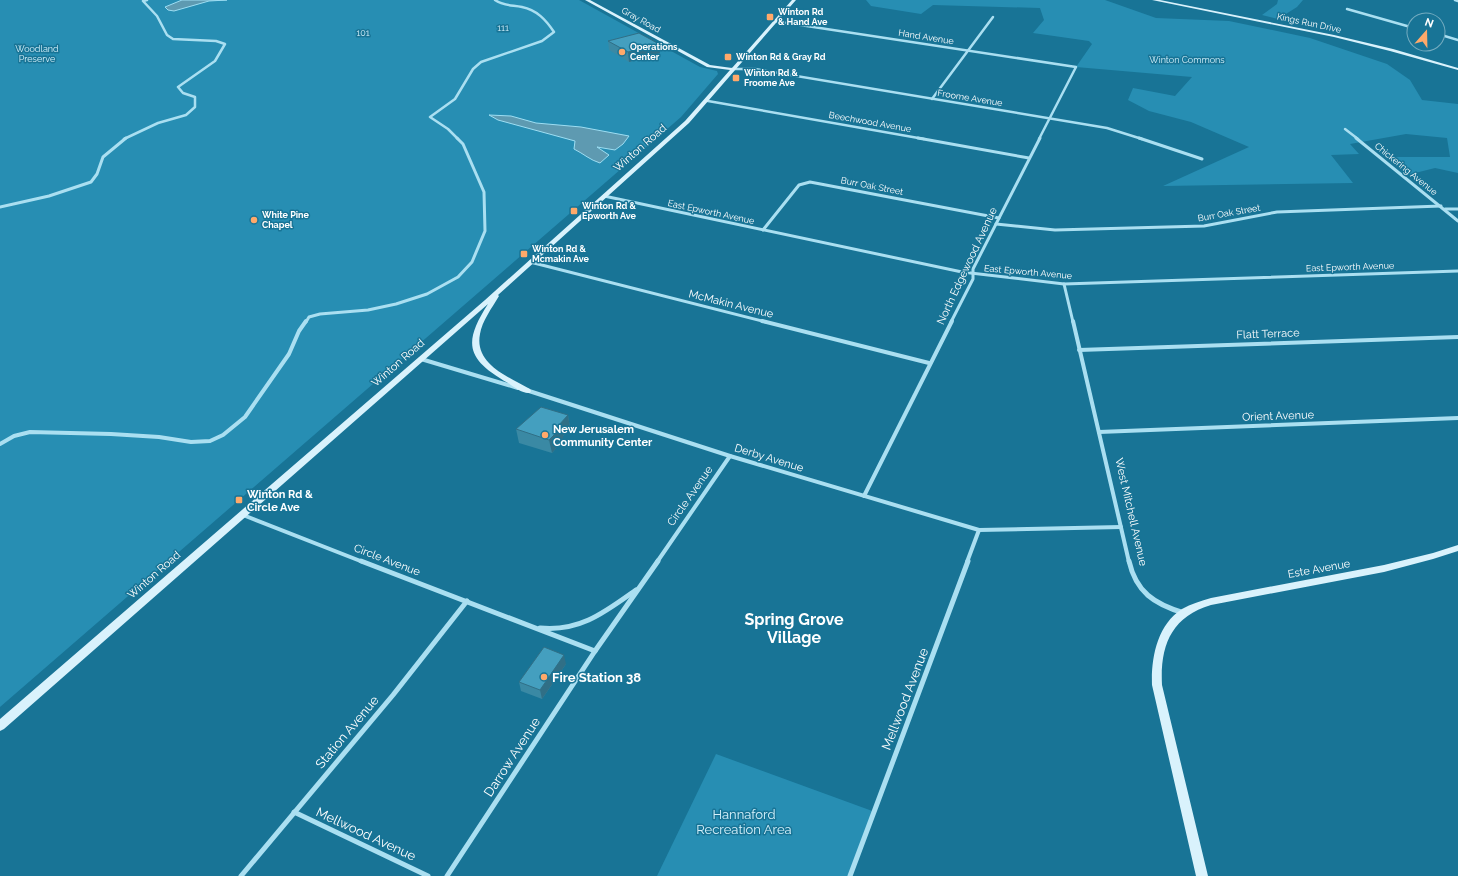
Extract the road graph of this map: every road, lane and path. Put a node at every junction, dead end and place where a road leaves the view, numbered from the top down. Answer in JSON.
{"nodes":[{"id":1,"x":147,"y":0,"type":"edge"},
{"id":2,"x":495,"y":0,"type":"edge"},
{"id":3,"x":587,"y":0,"type":"edge"},
{"id":4,"x":794,"y":0,"type":"edge"},
{"id":5,"x":1154,"y":0,"type":"edge"},
{"id":6,"x":1455,"y":0,"type":"edge"},
{"id":7,"x":1458,"y":1,"type":"edge"},
{"id":8,"x":1347,"y":10,"type":"dead end"},
{"id":9,"x":994,"y":17,"type":"dead end"},
{"id":10,"x":774,"y":21,"type":"junction"},
{"id":11,"x":1406,"y":26,"type":"edge"},
{"id":12,"x":1446,"y":36,"type":"edge"},
{"id":13,"x":1458,"y":40,"type":"edge"},
{"id":14,"x":968,"y":51,"type":"junction"},
{"id":15,"x":1076,"y":67,"type":"joint"},
{"id":16,"x":732,"y":69,"type":"junction"},
{"id":17,"x":1458,"y":69,"type":"edge"},
{"id":18,"x":932,"y":99,"type":"junction"},
{"id":19,"x":708,"y":101,"type":"junction"},
{"id":20,"x":1050,"y":119,"type":"junction"},
{"id":21,"x":1345,"y":129,"type":"dead end"},
{"id":22,"x":1029,"y":158,"type":"junction"},
{"id":23,"x":1202,"y":159,"type":"dead end"},
{"id":24,"x":604,"y":196,"type":"junction"},
{"id":25,"x":1441,"y":206,"type":"junction"},
{"id":26,"x":0,"y":207,"type":"edge"},
{"id":27,"x":1445,"y":209,"type":"junction"},
{"id":28,"x":1458,"y":209,"type":"edge"},
{"id":29,"x":999,"y":218,"type":"junction"},
{"id":30,"x":1458,"y":220,"type":"edge"},
{"id":31,"x":996,"y":224,"type":"junction"},
{"id":32,"x":762,"y":230,"type":"junction"},
{"id":33,"x":529,"y":262,"type":"junction"},
{"id":34,"x":1458,"y":271,"type":"edge"},
{"id":35,"x":973,"y":274,"type":"junction"},
{"id":36,"x":1064,"y":284,"type":"junction"},
{"id":37,"x":499,"y":290,"type":"junction"},
{"id":38,"x":1458,"y":337,"type":"edge"},
{"id":39,"x":1079,"y":350,"type":"junction"},
{"id":40,"x":420,"y":359,"type":"junction"},
{"id":41,"x":929,"y":364,"type":"junction"},
{"id":42,"x":527,"y":390,"type":"junction"},
{"id":43,"x":1458,"y":418,"type":"edge"},
{"id":44,"x":1099,"y":432,"type":"junction"},
{"id":45,"x":0,"y":444,"type":"edge"},
{"id":46,"x":730,"y":456,"type":"junction"},
{"id":47,"x":864,"y":496,"type":"junction"},
{"id":48,"x":242,"y":514,"type":"junction"},
{"id":49,"x":1120,"y":527,"type":"junction"},
{"id":50,"x":979,"y":530,"type":"junction"},
{"id":51,"x":1458,"y":548,"type":"edge"},
{"id":52,"x":640,"y":588,"type":"junction"},
{"id":53,"x":467,"y":601,"type":"junction"},
{"id":54,"x":1184,"y":613,"type":"junction"},
{"id":55,"x":525,"y":624,"type":"junction"},
{"id":56,"x":595,"y":651,"type":"junction"},
{"id":57,"x":0,"y":726,"type":"edge"},
{"id":58,"x":294,"y":812,"type":"junction"},
{"id":59,"x":241,"y":876,"type":"edge"},
{"id":60,"x":428,"y":876,"type":"edge"},
{"id":61,"x":447,"y":876,"type":"edge"},
{"id":62,"x":850,"y":876,"type":"edge"},
{"id":63,"x":1202,"y":876,"type":"edge"}],
"edges":[{"from":1,"to":26,"type":"street"},
{"from":2,"to":45,"type":"street"},
{"from":3,"to":16,"type":"main road","name":"Gray Road"},
{"from":4,"to":10,"type":"main road","name":"Winton Road"},
{"from":5,"to":17,"type":"main road","name":"Kings Run Drive"},
{"from":6,"to":7,"type":"street"},
{"from":8,"to":11,"type":"street"},
{"from":9,"to":14,"type":"street"},
{"from":10,"to":14,"type":"street","name":"Hand Avenue"},
{"from":10,"to":16,"type":"main road","name":"Winton Road"},
{"from":12,"to":13,"type":"street"},
{"from":14,"to":15,"type":"street","name":"Hand Avenue"},
{"from":14,"to":18,"type":"street"},
{"from":15,"to":20,"type":"street","name":"North Edgewood Avenue"},
{"from":16,"to":18,"type":"street","name":"Froome Avenue"},
{"from":16,"to":19,"type":"main road","name":"Winton Road"},
{"from":18,"to":20,"type":"street","name":"Froome Avenue"},
{"from":19,"to":22,"type":"street","name":"Beechwood Avenue"},
{"from":19,"to":24,"type":"main road","name":"Winton Road"},
{"from":20,"to":22,"type":"street","name":"North Edgewood Avenue"},
{"from":20,"to":23,"type":"street","name":"Froome Avenue"},
{"from":21,"to":25,"type":"street","name":"Chickering Avenue"},
{"from":22,"to":29,"type":"street","name":"North Edgewood Avenue"},
{"from":24,"to":32,"type":"street","name":"East Epworth Avenue"},
{"from":24,"to":33,"type":"main road","name":"Winton Road"},
{"from":25,"to":27,"type":"street","name":"Chickering Avenue"},
{"from":25,"to":31,"type":"street","name":"Burr Oak Street"},
{"from":27,"to":28,"type":"street"},
{"from":27,"to":30,"type":"street","name":"Chickering Avenue"},
{"from":29,"to":31,"type":"street","name":"North Edgewood Avenue"},
{"from":29,"to":32,"type":"street","name":"Burr Oak Street"},
{"from":31,"to":35,"type":"street","name":"North Edgewood Avenue"},
{"from":32,"to":35,"type":"street","name":"East Epworth Avenue"},
{"from":33,"to":37,"type":"main road","name":"Winton Road"},
{"from":33,"to":41,"type":"street","name":"McMakin Avenue"},
{"from":34,"to":36,"type":"street","name":"East Epworth Avenue"},
{"from":35,"to":36,"type":"street","name":"East Epworth Avenue"},
{"from":35,"to":41,"type":"street","name":"North Edgewood Avenue"},
{"from":36,"to":39,"type":"street","name":"West Mitchell Avenue"},
{"from":37,"to":40,"type":"main road","name":"Winton Road"},
{"from":37,"to":42,"type":"main road"},
{"from":38,"to":39,"type":"street","name":"Flatt Terrace"},
{"from":39,"to":44,"type":"street","name":"West Mitchell Avenue"},
{"from":40,"to":42,"type":"street","name":"Derby Avenue"},
{"from":40,"to":48,"type":"main road","name":"Winton Road"},
{"from":41,"to":47,"type":"street","name":"North Edgewood Avenue"},
{"from":42,"to":46,"type":"street","name":"Derby Avenue"},
{"from":43,"to":44,"type":"street","name":"Orient Avenue"},
{"from":44,"to":49,"type":"street","name":"West Mitchell Avenue"},
{"from":46,"to":47,"type":"street","name":"Derby Avenue"},
{"from":46,"to":52,"type":"street","name":"Circle Avenue"},
{"from":47,"to":50,"type":"street","name":"Derby Avenue"},
{"from":48,"to":53,"type":"street","name":"Circle Avenue"},
{"from":48,"to":57,"type":"main road","name":"Winton Road"},
{"from":49,"to":50,"type":"street","name":"Derby Avenue"},
{"from":49,"to":54,"type":"street","name":"West Mitchell Avenue"},
{"from":50,"to":62,"type":"street","name":"Mellwood Avenue"},
{"from":51,"to":54,"type":"main road","name":"Este Avenue"},
{"from":52,"to":55,"type":"street","name":"Circle Avenue"},
{"from":52,"to":56,"type":"street","name":"Circle Avenue"},
{"from":53,"to":55,"type":"street","name":"Circle Avenue"},
{"from":53,"to":58,"type":"street","name":"Station Avenue"},
{"from":54,"to":63,"type":"main road"},
{"from":55,"to":56,"type":"street","name":"Circle Avenue"},
{"from":56,"to":61,"type":"street","name":"Darrow Avenue"},
{"from":58,"to":59,"type":"street","name":"Station Avenue"},
{"from":58,"to":60,"type":"street","name":"Mellwood Avenue"}]}
